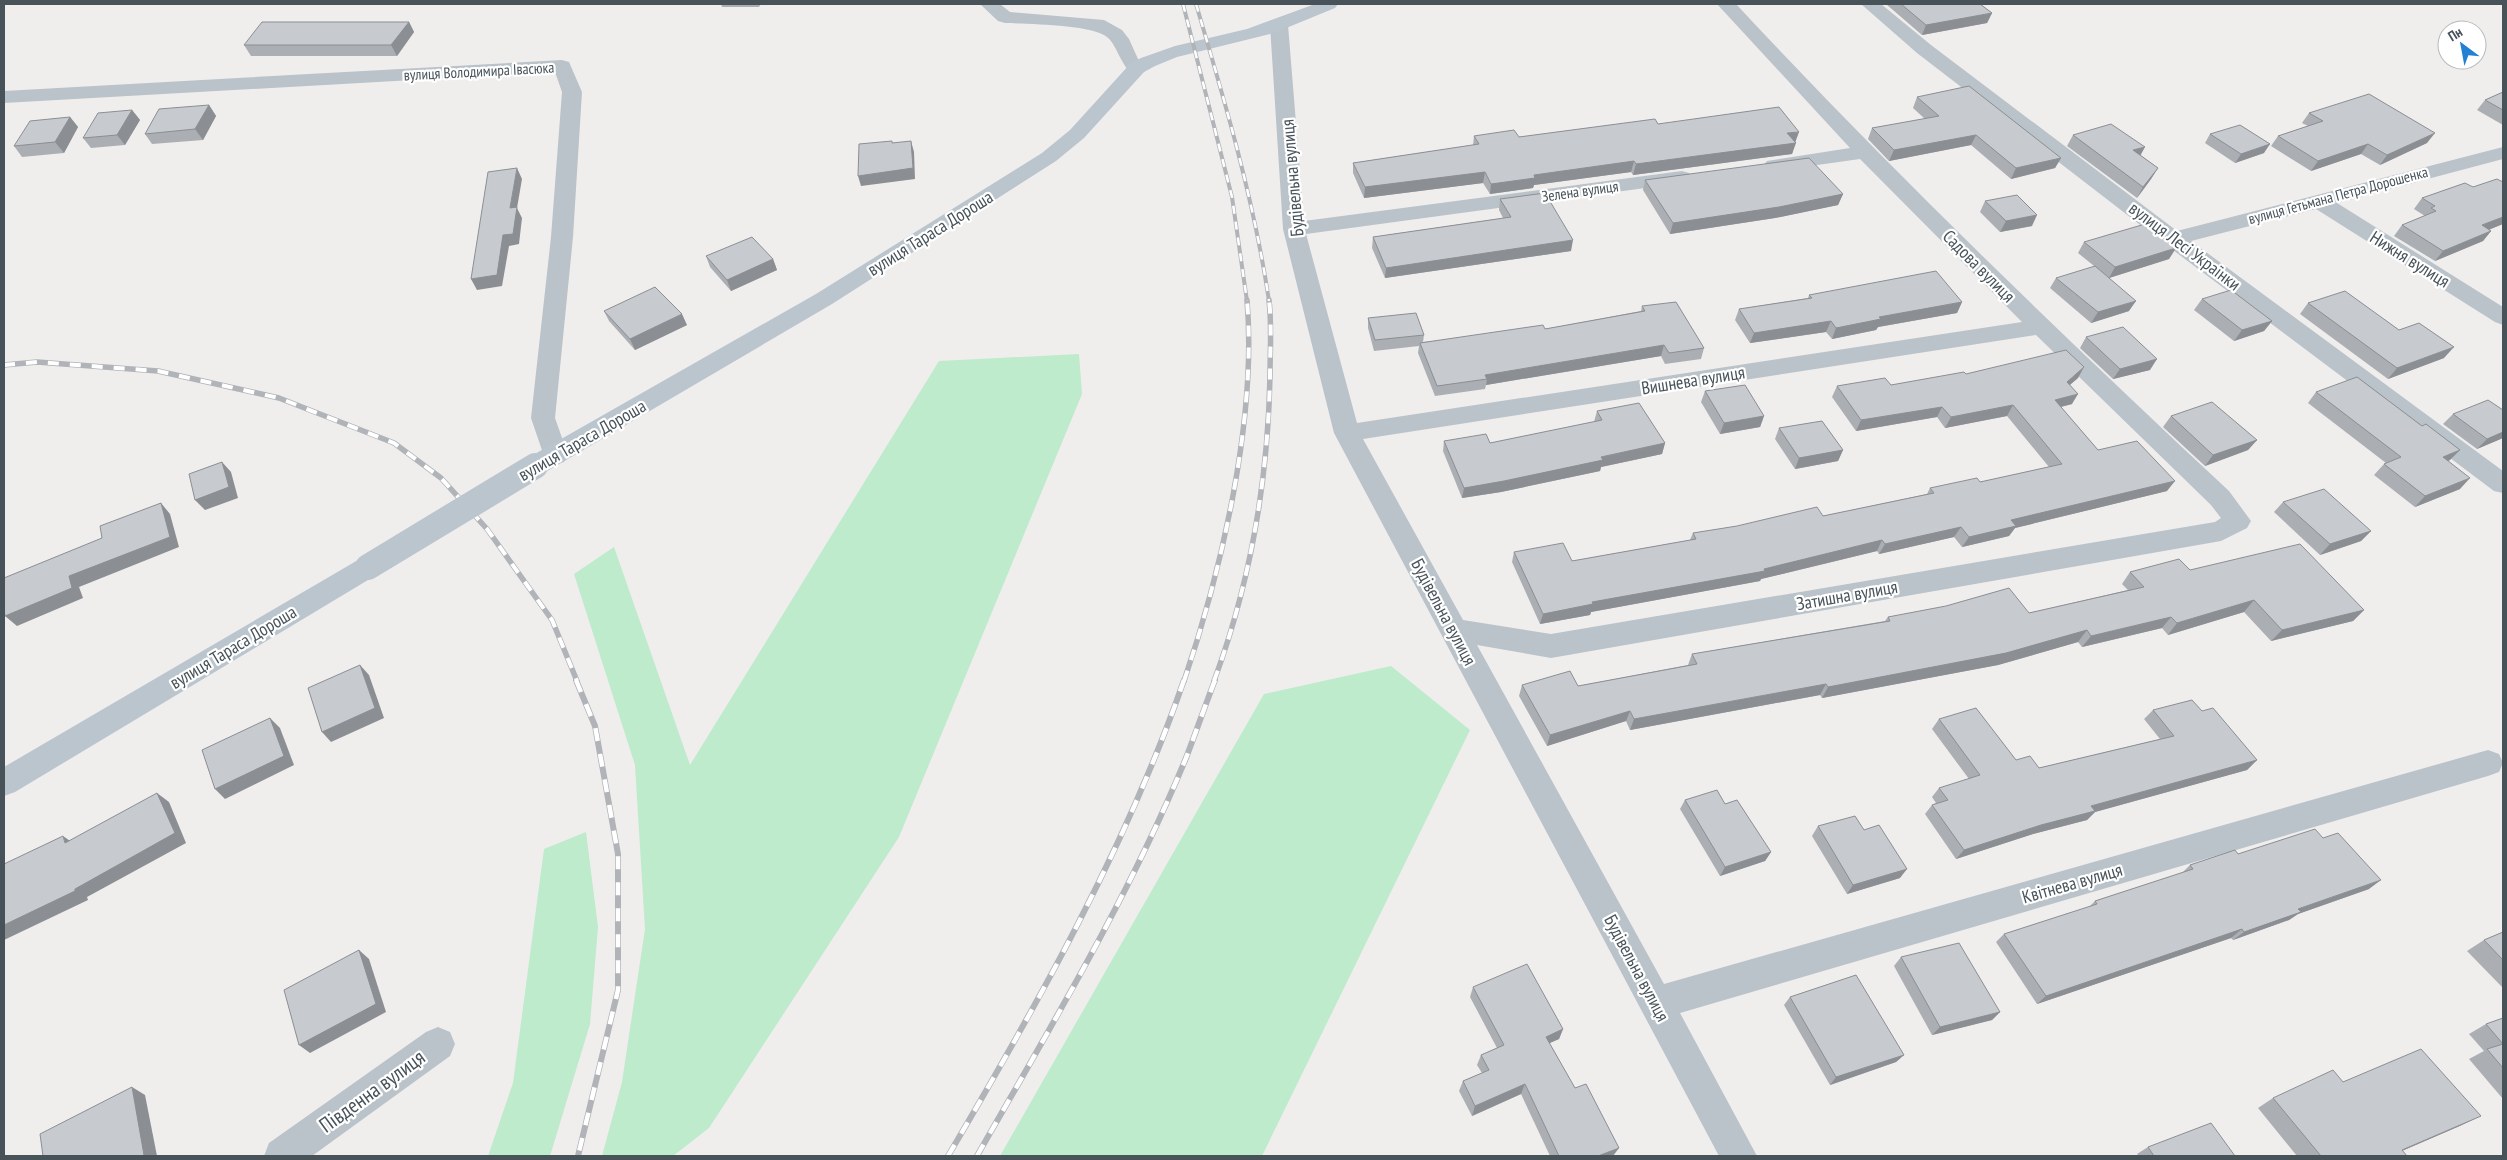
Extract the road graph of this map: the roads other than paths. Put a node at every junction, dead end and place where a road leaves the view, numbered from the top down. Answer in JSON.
{"nodes":[{"id":1,"x":989,"y":4,"type":"edge"},
{"id":2,"x":1329,"y":4,"type":"edge"},
{"id":3,"x":1726,"y":4,"type":"edge"},
{"id":4,"x":1870,"y":4,"type":"edge"},
{"id":5,"x":1280,"y":25,"type":"junction"},
{"id":6,"x":1137,"y":68,"type":"junction"},
{"id":7,"x":4,"y":96,"type":"edge"},
{"id":8,"x":1867,"y":152,"type":"junction"},
{"id":9,"x":2503,"y":153,"type":"edge"},
{"id":10,"x":1758,"y":167,"type":"edge"},
{"id":11,"x":1699,"y":175,"type":"edge"},
{"id":12,"x":2317,"y":200,"type":"junction"},
{"id":13,"x":1294,"y":229,"type":"junction"},
{"id":14,"x":2173,"y":239,"type":"junction"},
{"id":15,"x":2503,"y":317,"type":"edge"},
{"id":16,"x":2040,"y":327,"type":"junction"},
{"id":17,"x":1347,"y":433,"type":"junction"},
{"id":18,"x":545,"y":461,"type":"junction"},
{"id":19,"x":2503,"y":484,"type":"edge"},
{"id":20,"x":2238,"y":520,"type":"joint"},
{"id":21,"x":1454,"y":630,"type":"junction"},
{"id":22,"x":2488,"y":764,"type":"dead end"},
{"id":23,"x":4,"y":783,"type":"edge"},
{"id":24,"x":1656,"y":1003,"type":"junction"},
{"id":25,"x":438,"y":1044,"type":"dead end"},
{"id":26,"x":282,"y":1156,"type":"edge"},
{"id":27,"x":1739,"y":1156,"type":"edge"}],
"edges":[{"from":1,"to":6,"type":"street"},
{"from":2,"to":5,"type":"street"},
{"from":3,"to":8,"type":"street","name":"Садова вулиця"},
{"from":4,"to":14,"type":"street","name":"вулиця Лесі Українки"},
{"from":5,"to":6,"type":"street"},
{"from":5,"to":13,"type":"street","name":"Будівельна вулиця"},
{"from":6,"to":18,"type":"street","name":"вулиця Тараса Дороша"},
{"from":7,"to":18,"type":"street","name":"вулиця Володимира Івасюка"},
{"from":8,"to":10,"type":"street"},
{"from":8,"to":16,"type":"street","name":"Садова вулиця"},
{"from":9,"to":12,"type":"street","name":"вулиця Гетьмана Петра Дорошенка"},
{"from":11,"to":13,"type":"street","name":"Зелена вулиця"},
{"from":12,"to":14,"type":"street","name":"вулиця Гетьмана Петра Дорошенка"},
{"from":12,"to":15,"type":"street","name":"Нижня вулиця"},
{"from":13,"to":17,"type":"street","name":"Будівельна вулиця"},
{"from":14,"to":19,"type":"street","name":"вулиця Лесі Українки"},
{"from":16,"to":17,"type":"street","name":"Вишнева вулиця"},
{"from":16,"to":20,"type":"street","name":"Садова вулиця"},
{"from":17,"to":21,"type":"street","name":"Будівельна вулиця"},
{"from":18,"to":23,"type":"street","name":"вулиця Тараса Дороша","bridge":true},
{"from":20,"to":21,"type":"street","name":"Затишна вулиця"},
{"from":21,"to":24,"type":"street","name":"Будівельна вулиця"},
{"from":22,"to":24,"type":"street","name":"Квітнева вулиця"},
{"from":24,"to":27,"type":"street","name":"Будівельна вулиця"},
{"from":25,"to":26,"type":"street","name":"Південна вулиця"}]}
